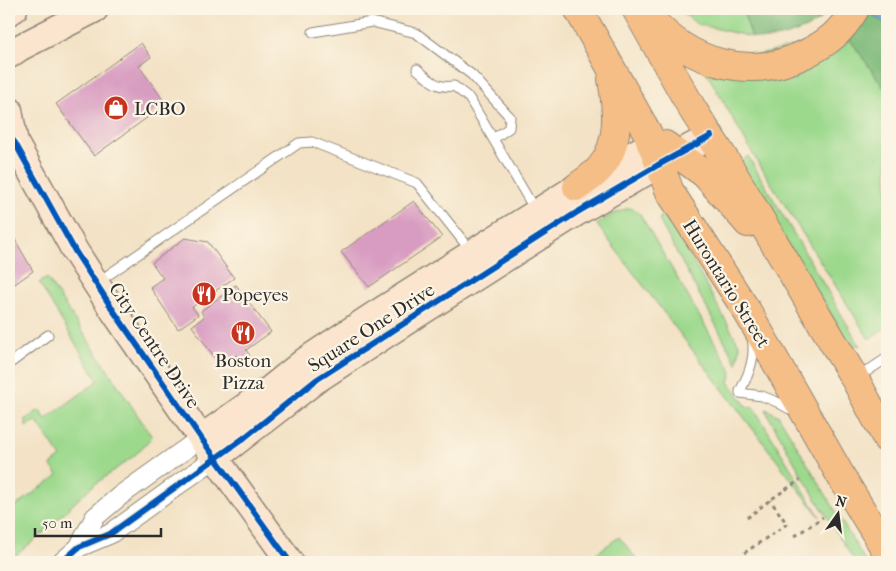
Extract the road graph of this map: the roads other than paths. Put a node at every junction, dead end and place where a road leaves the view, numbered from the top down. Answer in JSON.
{"nodes":[{"id":1,"x":14,"y":9,"type":"edge"},
{"id":2,"x":96,"y":9,"type":"edge"},
{"id":3,"x":578,"y":9,"type":"edge"},
{"id":4,"x":636,"y":9,"type":"edge"},
{"id":5,"x":642,"y":9,"type":"edge"},
{"id":6,"x":855,"y":9,"type":"edge"},
{"id":7,"x":9,"y":12,"type":"edge"},
{"id":8,"x":313,"y":32,"type":"dead end"},
{"id":9,"x":9,"y":55,"type":"edge"},
{"id":10,"x":609,"y":63,"type":"junction"},
{"id":11,"x":416,"y":69,"type":"dead end"},
{"id":12,"x":9,"y":110,"type":"edge"},
{"id":13,"x":711,"y":136,"type":"junction"},
{"id":14,"x":12,"y":139,"type":"edge"},
{"id":15,"x":493,"y":139,"type":"junction"},
{"id":16,"x":663,"y":154,"type":"junction"},
{"id":17,"x":576,"y":187,"type":"junction"},
{"id":18,"x":536,"y":213,"type":"junction"},
{"id":19,"x":472,"y":253,"type":"junction"},
{"id":20,"x":96,"y":283,"type":"junction"},
{"id":21,"x":747,"y":311,"type":"junction"},
{"id":22,"x":48,"y":335,"type":"dead end"},
{"id":23,"x":887,"y":358,"type":"edge"},
{"id":24,"x":9,"y":364,"type":"edge"},
{"id":25,"x":852,"y":375,"type":"junction"},
{"id":26,"x":818,"y":437,"type":"junction"},
{"id":27,"x":887,"y":439,"type":"edge"},
{"id":28,"x":208,"y":448,"type":"junction"},
{"id":29,"x":79,"y":547,"type":"junction"},
{"id":30,"x":887,"y":552,"type":"edge"},
{"id":31,"x":62,"y":562,"type":"edge"},
{"id":32,"x":290,"y":562,"type":"edge"}],
"edges":[{"from":1,"to":7,"type":"street"},
{"from":2,"to":9,"type":"street"},
{"from":3,"to":10,"type":"main road","name":"Hurontario Street"},
{"from":4,"to":13,"type":"main road"},
{"from":5,"to":6,"type":"main road"},
{"from":8,"to":15,"type":"lane"},
{"from":10,"to":16,"type":"main road","name":"Hurontario Street"},
{"from":10,"to":17,"type":"main road"},
{"from":11,"to":15,"type":"lane"},
{"from":12,"to":14,"type":"street","name":"City Centre Drive"},
{"from":13,"to":16,"type":"street","name":"Square One Drive"},
{"from":13,"to":25,"type":"main road"},
{"from":14,"to":20,"type":"street","name":"City Centre Drive"},
{"from":15,"to":18,"type":"lane"},
{"from":16,"to":17,"type":"street","name":"Square One Drive"},
{"from":16,"to":21,"type":"main road","name":"Hurontario Street"},
{"from":16,"to":25,"type":"main road"},
{"from":16,"to":28,"type":"street","name":"Square One Drive"},
{"from":17,"to":18,"type":"street","name":"Square One Drive"},
{"from":18,"to":19,"type":"street","name":"Square One Drive"},
{"from":19,"to":20,"type":"lane"},
{"from":19,"to":28,"type":"street","name":"Square One Drive"},
{"from":20,"to":28,"type":"street","name":"City Centre Drive"},
{"from":21,"to":26,"type":"main road","name":"Hurontario Street"},
{"from":21,"to":26,"type":"lane"},
{"from":22,"to":24,"type":"lane"},
{"from":23,"to":25,"type":"lane"},
{"from":25,"to":27,"type":"main road"},
{"from":26,"to":30,"type":"main road","name":"Hurontario Street"},
{"from":28,"to":29,"type":"street","name":"Square One Drive"},
{"from":28,"to":29,"type":"street","name":"Square One Drive"},
{"from":28,"to":32,"type":"street","name":"City Centre Drive"},
{"from":29,"to":31,"type":"street","name":"Square One Drive"}]}
